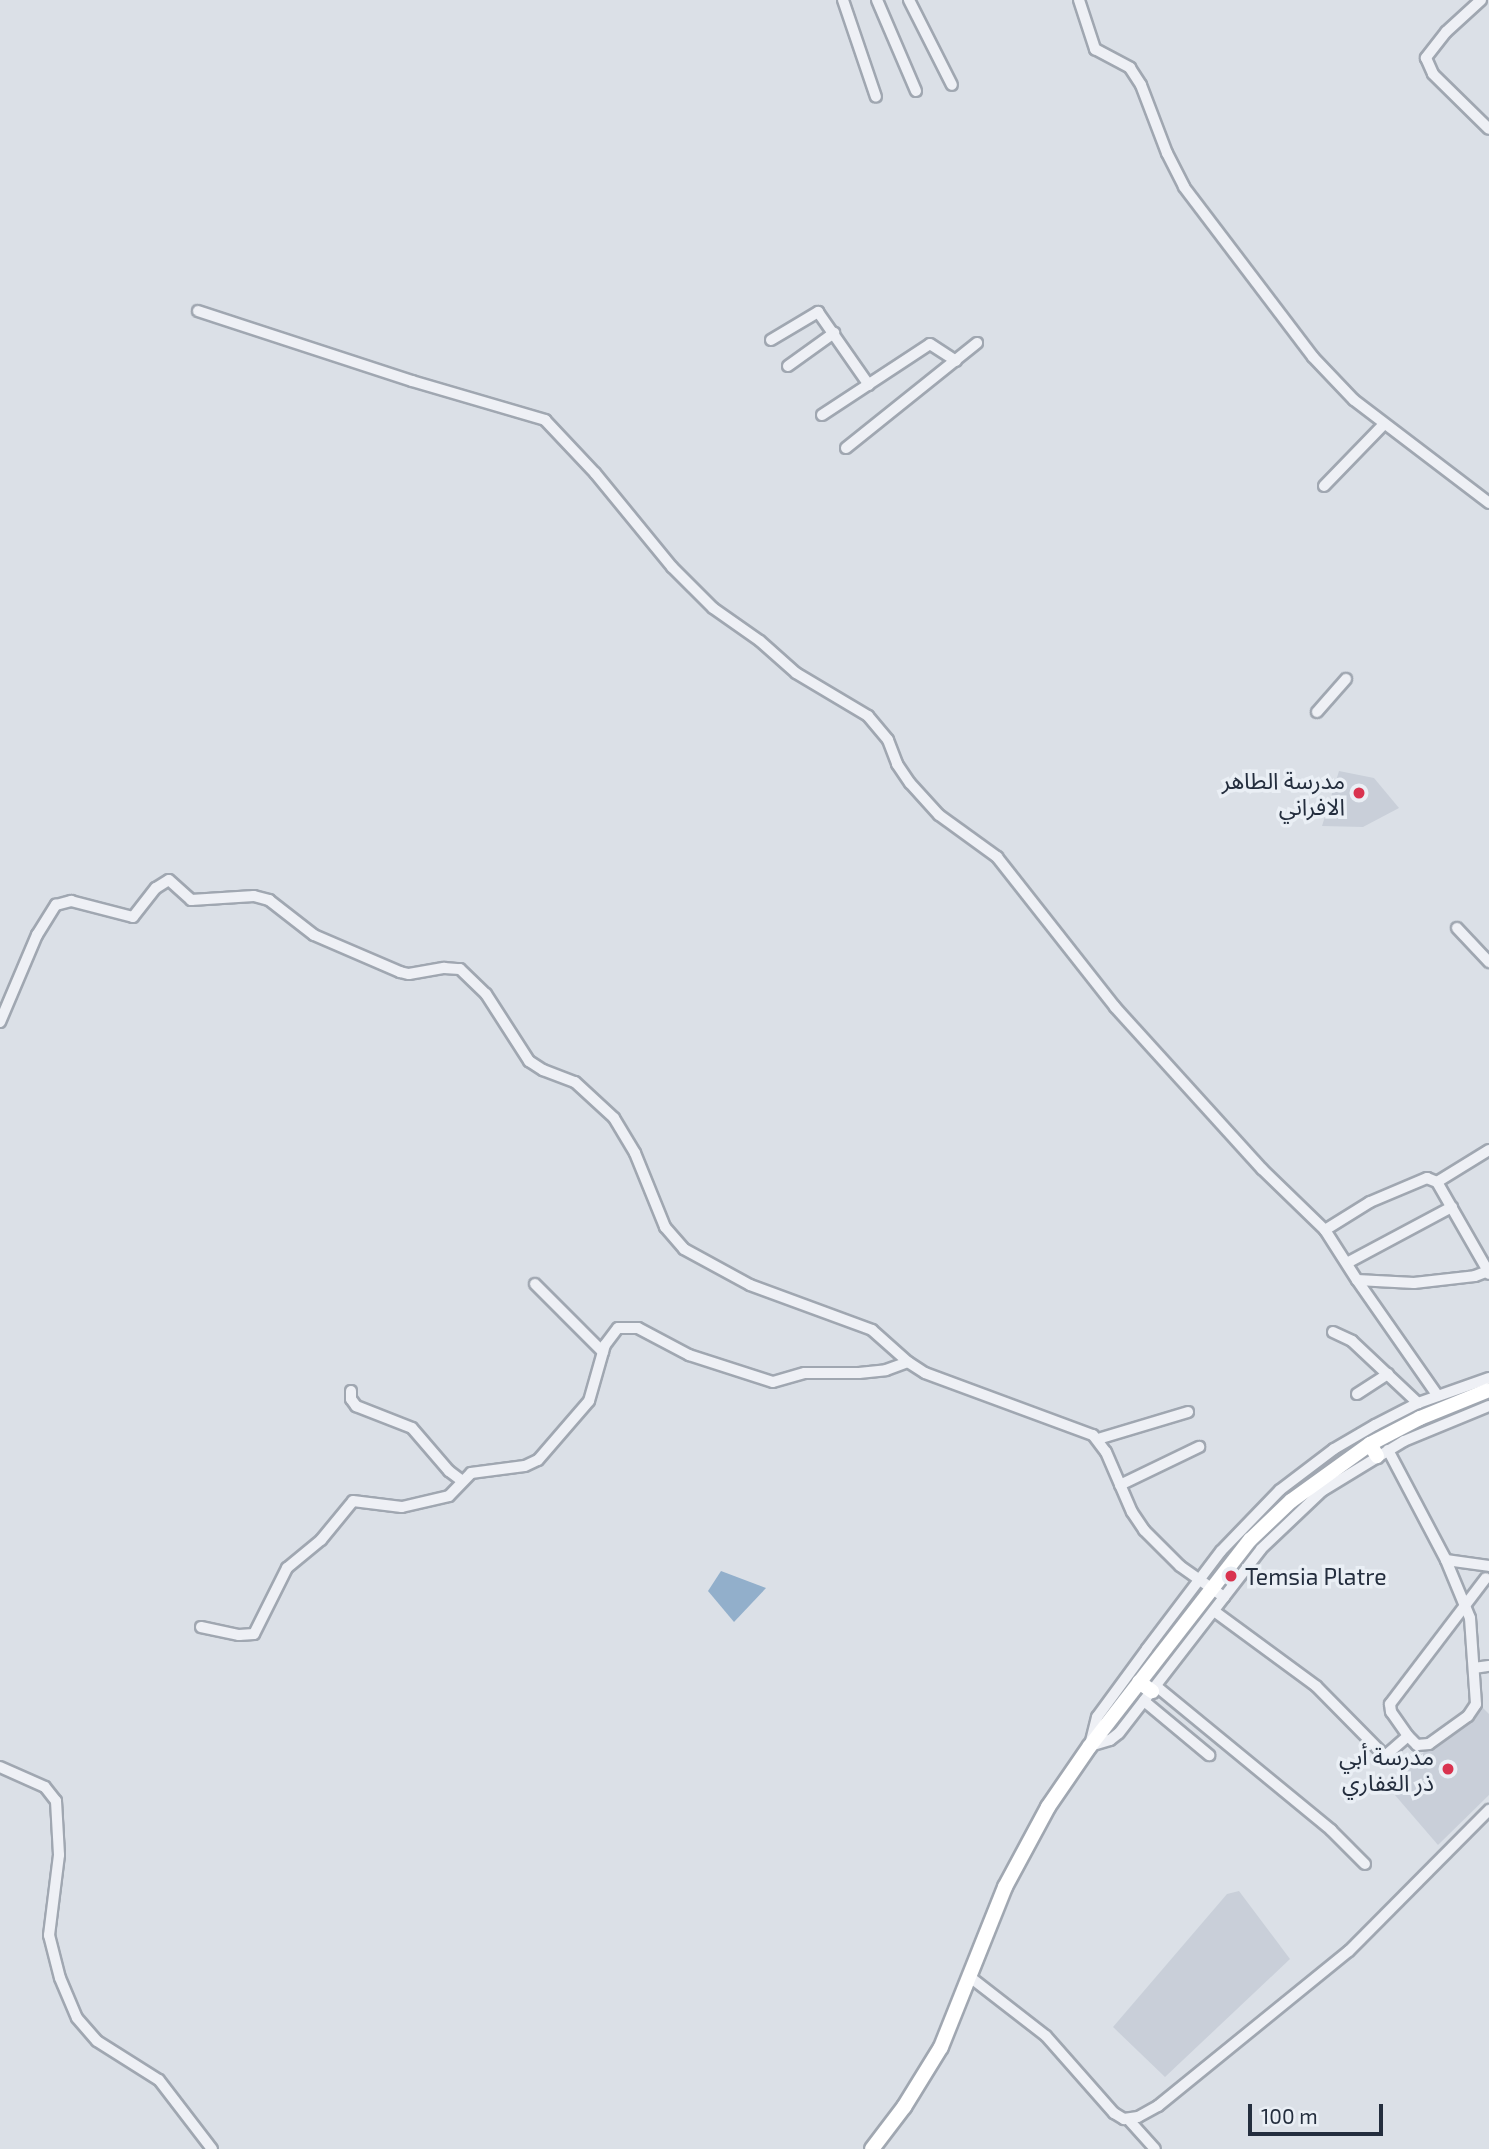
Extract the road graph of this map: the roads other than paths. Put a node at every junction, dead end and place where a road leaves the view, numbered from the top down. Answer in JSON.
{"nodes":[{"id":1,"x":843,"y":0,"type":"edge"},
{"id":2,"x":877,"y":0,"type":"edge"},
{"id":3,"x":909,"y":0,"type":"edge"},
{"id":4,"x":1079,"y":0,"type":"edge"},
{"id":5,"x":1481,"y":0,"type":"edge"},
{"id":6,"x":952,"y":85,"type":"dead end"},
{"id":7,"x":916,"y":91,"type":"dead end"},
{"id":8,"x":876,"y":97,"type":"dead end"},
{"id":9,"x":1489,"y":130,"type":"edge"},
{"id":10,"x":198,"y":312,"type":"dead end"},
{"id":11,"x":834,"y":333,"type":"junction"},
{"id":12,"x":771,"y":340,"type":"dead end"},
{"id":13,"x":977,"y":343,"type":"dead end"},
{"id":14,"x":956,"y":361,"type":"junction"},
{"id":15,"x":788,"y":366,"type":"dead end"},
{"id":16,"x":869,"y":385,"type":"junction"},
{"id":17,"x":822,"y":415,"type":"dead end"},
{"id":18,"x":1384,"y":424,"type":"junction"},
{"id":19,"x":846,"y":448,"type":"dead end"},
{"id":20,"x":1324,"y":486,"type":"dead end"},
{"id":21,"x":1489,"y":503,"type":"edge"},
{"id":22,"x":1346,"y":679,"type":"dead end"},
{"id":23,"x":1317,"y":712,"type":"dead end"},
{"id":24,"x":1457,"y":928,"type":"dead end"},
{"id":25,"x":1489,"y":962,"type":"edge"},
{"id":26,"x":0,"y":1022,"type":"edge"},
{"id":27,"x":1489,"y":1150,"type":"edge"},
{"id":28,"x":1437,"y":1182,"type":"junction"},
{"id":29,"x":1452,"y":1207,"type":"junction"},
{"id":30,"x":1325,"y":1230,"type":"junction"},
{"id":31,"x":1347,"y":1263,"type":"junction"},
{"id":32,"x":1488,"y":1273,"type":"edge"},
{"id":33,"x":1357,"y":1280,"type":"junction"},
{"id":34,"x":535,"y":1284,"type":"dead end"},
{"id":35,"x":1333,"y":1332,"type":"dead end"},
{"id":36,"x":603,"y":1352,"type":"junction"},
{"id":37,"x":908,"y":1362,"type":"junction"},
{"id":38,"x":1388,"y":1374,"type":"junction"},
{"id":39,"x":1489,"y":1378,"type":"edge"},
{"id":40,"x":351,"y":1391,"type":"dead end"},
{"id":41,"x":1489,"y":1391,"type":"edge"},
{"id":42,"x":1357,"y":1394,"type":"dead end"},
{"id":43,"x":1438,"y":1396,"type":"junction"},
{"id":44,"x":1418,"y":1404,"type":"junction"},
{"id":45,"x":1489,"y":1406,"type":"edge"},
{"id":46,"x":1188,"y":1412,"type":"dead end"},
{"id":47,"x":1098,"y":1439,"type":"junction"},
{"id":48,"x":1199,"y":1447,"type":"dead end"},
{"id":49,"x":1371,"y":1447,"type":"junction"},
{"id":50,"x":1314,"y":1463,"type":"junction"},
{"id":51,"x":1324,"y":1475,"type":"junction"},
{"id":52,"x":461,"y":1480,"type":"junction"},
{"id":53,"x":1120,"y":1485,"type":"junction"},
{"id":54,"x":1446,"y":1560,"type":"junction"},
{"id":55,"x":1489,"y":1566,"type":"edge"},
{"id":56,"x":1488,"y":1577,"type":"edge"},
{"id":57,"x":1199,"y":1579,"type":"junction"},
{"id":58,"x":1218,"y":1593,"type":"junction"},
{"id":59,"x":1466,"y":1602,"type":"junction"},
{"id":60,"x":1214,"y":1611,"type":"junction"},
{"id":61,"x":201,"y":1627,"type":"dead end"},
{"id":62,"x":1489,"y":1666,"type":"edge"},
{"id":63,"x":1474,"y":1668,"type":"junction"},
{"id":64,"x":1139,"y":1682,"type":"junction"},
{"id":65,"x":1151,"y":1693,"type":"junction"},
{"id":66,"x":1408,"y":1736,"type":"junction"},
{"id":67,"x":1090,"y":1746,"type":"junction"},
{"id":68,"x":1209,"y":1755,"type":"dead end"},
{"id":69,"x":0,"y":1767,"type":"edge"},
{"id":70,"x":1489,"y":1810,"type":"edge"},
{"id":71,"x":1365,"y":1864,"type":"dead end"},
{"id":72,"x":970,"y":1978,"type":"junction"},
{"id":73,"x":1128,"y":2119,"type":"junction"},
{"id":74,"x":212,"y":2149,"type":"edge"},
{"id":75,"x":872,"y":2149,"type":"edge"},
{"id":76,"x":1155,"y":2149,"type":"edge"}],
"edges":[{"from":1,"to":8,"type":"street"},
{"from":2,"to":7,"type":"street"},
{"from":3,"to":6,"type":"street"},
{"from":4,"to":18,"type":"street"},
{"from":5,"to":9,"type":"street"},
{"from":10,"to":30,"type":"street"},
{"from":11,"to":12,"type":"street"},
{"from":11,"to":15,"type":"street"},
{"from":11,"to":16,"type":"street"},
{"from":13,"to":14,"type":"street"},
{"from":14,"to":16,"type":"street"},
{"from":14,"to":19,"type":"street"},
{"from":16,"to":17,"type":"street"},
{"from":18,"to":20,"type":"street"},
{"from":18,"to":21,"type":"street"},
{"from":22,"to":23,"type":"street"},
{"from":24,"to":25,"type":"street"},
{"from":26,"to":37,"type":"street"},
{"from":27,"to":28,"type":"street"},
{"from":28,"to":29,"type":"street"},
{"from":28,"to":30,"type":"street"},
{"from":29,"to":31,"type":"street"},
{"from":29,"to":32,"type":"street"},
{"from":30,"to":31,"type":"street"},
{"from":31,"to":33,"type":"street"},
{"from":32,"to":33,"type":"street"},
{"from":33,"to":43,"type":"street"},
{"from":34,"to":36,"type":"street"},
{"from":35,"to":38,"type":"street"},
{"from":36,"to":37,"type":"street"},
{"from":36,"to":52,"type":"street"},
{"from":37,"to":47,"type":"street"},
{"from":38,"to":42,"type":"street"},
{"from":38,"to":44,"type":"street"},
{"from":39,"to":43,"type":"street"},
{"from":40,"to":52,"type":"street"},
{"from":41,"to":49,"type":"main road"},
{"from":43,"to":44,"type":"street"},
{"from":44,"to":49,"type":"street"},
{"from":45,"to":49,"type":"street"},
{"from":46,"to":47,"type":"street"},
{"from":47,"to":53,"type":"street"},
{"from":48,"to":53,"type":"street"},
{"from":49,"to":50,"type":"street"},
{"from":49,"to":51,"type":"main road"},
{"from":49,"to":54,"type":"street"},
{"from":49,"to":58,"type":"street"},
{"from":50,"to":51,"type":"main road"},
{"from":50,"to":57,"type":"street"},
{"from":51,"to":58,"type":"main road"},
{"from":52,"to":61,"type":"street"},
{"from":53,"to":57,"type":"street"},
{"from":54,"to":55,"type":"street"},
{"from":54,"to":59,"type":"street"},
{"from":56,"to":59,"type":"street"},
{"from":57,"to":58,"type":"street"},
{"from":57,"to":67,"type":"street"},
{"from":58,"to":60,"type":"street"},
{"from":58,"to":64,"type":"main road"},
{"from":59,"to":63,"type":"street"},
{"from":59,"to":66,"type":"street"},
{"from":60,"to":65,"type":"street"},
{"from":60,"to":66,"type":"street"},
{"from":62,"to":63,"type":"street"},
{"from":63,"to":66,"type":"street"},
{"from":64,"to":65,"type":"main road"},
{"from":64,"to":67,"type":"main road"},
{"from":65,"to":67,"type":"street"},
{"from":65,"to":68,"type":"street"},
{"from":65,"to":71,"type":"street"},
{"from":67,"to":72,"type":"main road"},
{"from":69,"to":74,"type":"street"},
{"from":70,"to":73,"type":"street"},
{"from":72,"to":73,"type":"street"},
{"from":72,"to":75,"type":"main road"},
{"from":73,"to":76,"type":"street"}]}
